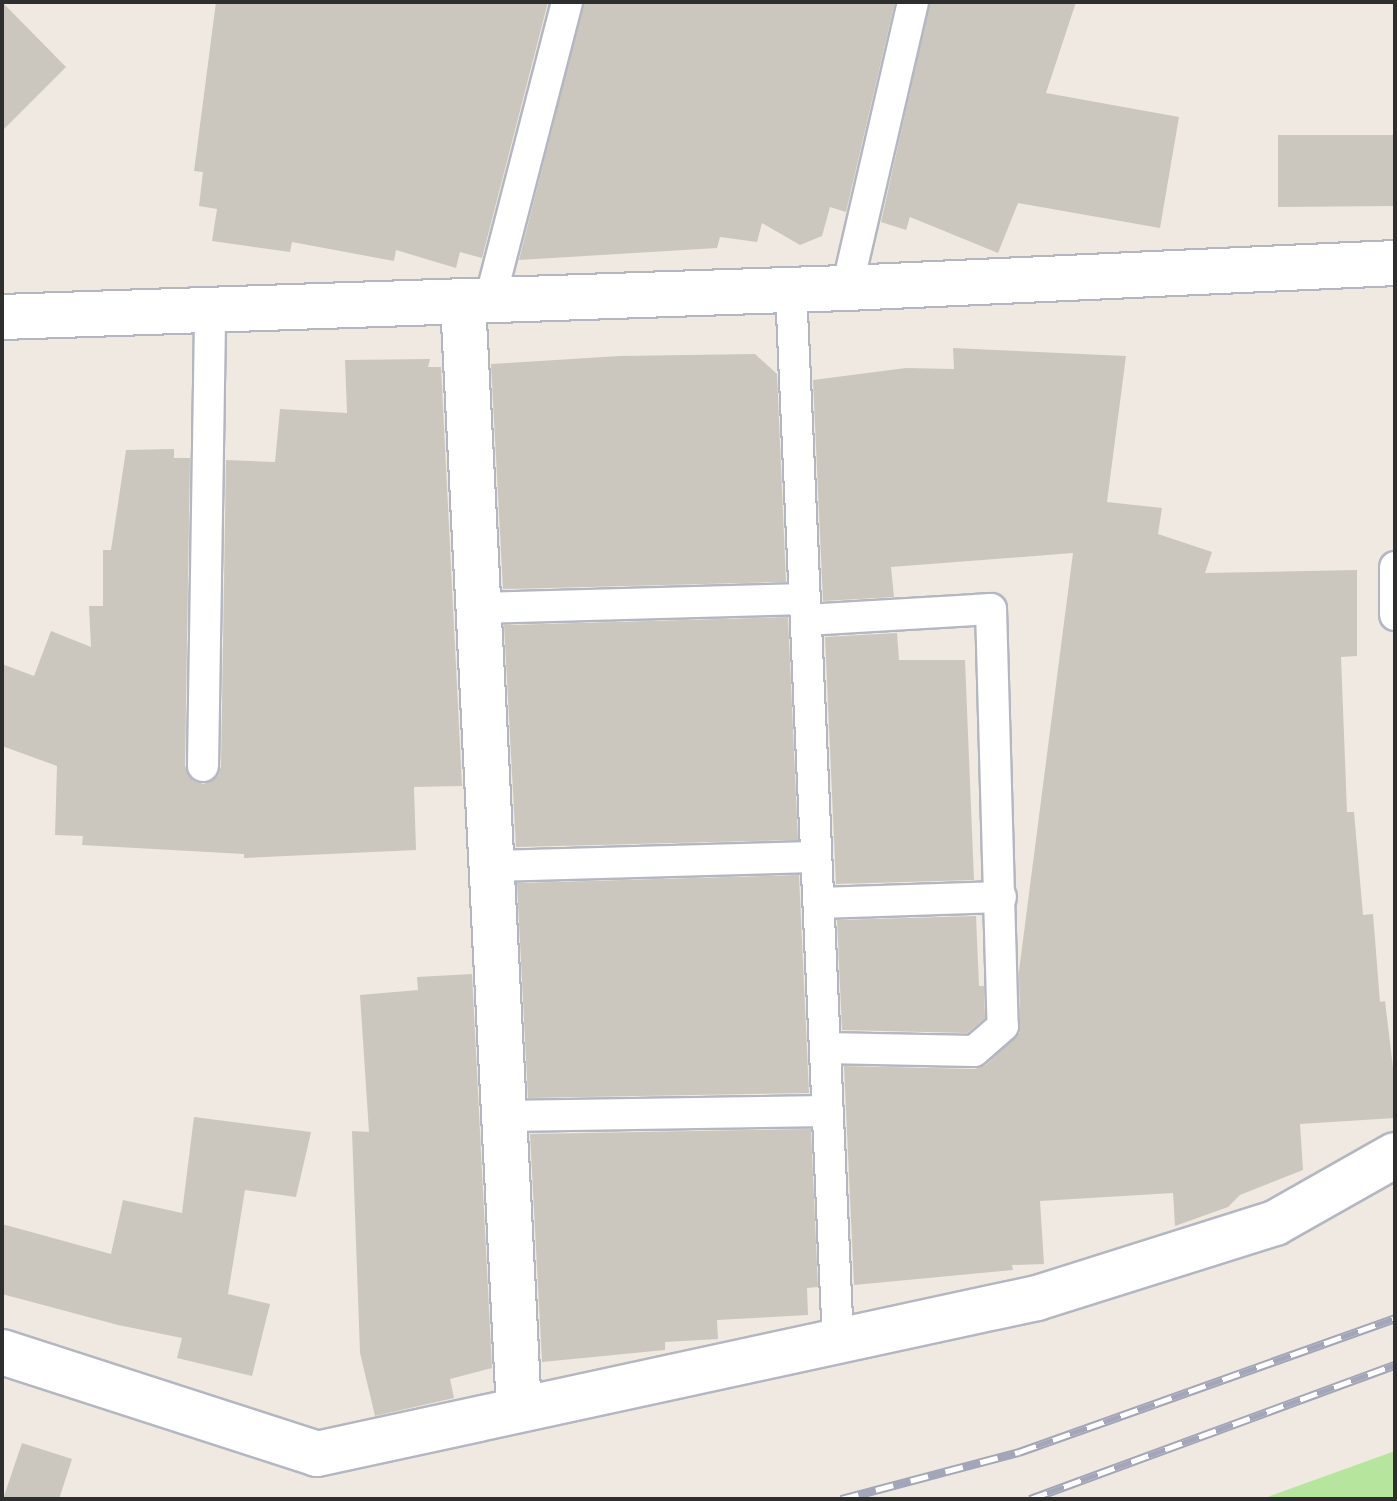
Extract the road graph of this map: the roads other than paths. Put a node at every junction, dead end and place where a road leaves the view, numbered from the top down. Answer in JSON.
{"nodes":[{"id":1,"x":567,"y":2,"type":"edge"},
{"id":2,"x":913,"y":2,"type":"edge"},
{"id":3,"x":1395,"y":263,"type":"edge"},
{"id":4,"x":847,"y":288,"type":"junction"},
{"id":5,"x":791,"y":290,"type":"junction"},
{"id":6,"x":477,"y":301,"type":"junction"},
{"id":7,"x":210,"y":309,"type":"junction"},
{"id":8,"x":2,"y":317,"type":"edge"},
{"id":9,"x":1395,"y":567,"type":"edge"},
{"id":10,"x":479,"y":608,"type":"junction"},
{"id":11,"x":806,"y":610,"type":"junction"},
{"id":12,"x":1395,"y":615,"type":"edge"},
{"id":13,"x":203,"y":766,"type":"dead end"},
{"id":14,"x":816,"y":857,"type":"junction"},
{"id":15,"x":491,"y":866,"type":"junction"},
{"id":16,"x":1001,"y":897,"type":"junction"},
{"id":17,"x":819,"y":903,"type":"junction"},
{"id":18,"x":825,"y":1048,"type":"junction"},
{"id":19,"x":828,"y":1111,"type":"junction"},
{"id":20,"x":504,"y":1116,"type":"junction"},
{"id":21,"x":1395,"y":1155,"type":"edge"},
{"id":22,"x":838,"y":1341,"type":"junction"},
{"id":23,"x":2,"y":1352,"type":"edge"},
{"id":24,"x":519,"y":1410,"type":"junction"}],
"edges":[{"from":1,"to":6,"type":"lane"},
{"from":2,"to":4,"type":"lane"},
{"from":3,"to":4,"type":"street"},
{"from":4,"to":5,"type":"street"},
{"from":5,"to":6,"type":"street"},
{"from":5,"to":11,"type":"lane"},
{"from":6,"to":7,"type":"street"},
{"from":6,"to":10,"type":"street"},
{"from":7,"to":8,"type":"street"},
{"from":7,"to":13,"type":"lane"},
{"from":9,"to":12,"type":"lane"},
{"from":10,"to":11,"type":"lane"},
{"from":10,"to":15,"type":"street"},
{"from":11,"to":14,"type":"lane"},
{"from":11,"to":16,"type":"lane"},
{"from":14,"to":15,"type":"lane"},
{"from":14,"to":17,"type":"lane"},
{"from":15,"to":20,"type":"street"},
{"from":16,"to":17,"type":"lane"},
{"from":16,"to":18,"type":"lane"},
{"from":17,"to":18,"type":"lane"},
{"from":18,"to":19,"type":"lane"},
{"from":19,"to":20,"type":"lane"},
{"from":19,"to":22,"type":"lane"},
{"from":20,"to":24,"type":"street"},
{"from":21,"to":22,"type":"street"},
{"from":22,"to":24,"type":"street"},
{"from":23,"to":24,"type":"street"}]}
